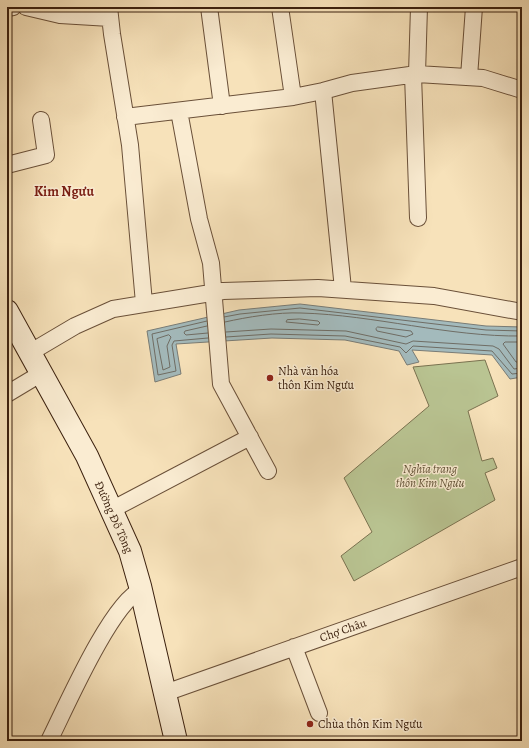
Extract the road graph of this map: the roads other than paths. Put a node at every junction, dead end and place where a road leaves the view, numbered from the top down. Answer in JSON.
{"nodes":[{"id":1,"x":13,"y":7,"type":"edge"},
{"id":2,"x":26,"y":7,"type":"edge"},
{"id":3,"x":209,"y":7,"type":"edge"},
{"id":4,"x":280,"y":7,"type":"edge"},
{"id":5,"x":420,"y":7,"type":"edge"},
{"id":6,"x":474,"y":7,"type":"edge"},
{"id":7,"x":7,"y":8,"type":"edge"},
{"id":8,"x":44,"y":9,"type":"edge"},
{"id":9,"x":110,"y":13,"type":"edge"},
{"id":10,"x":415,"y":74,"type":"junction"},
{"id":11,"x":469,"y":77,"type":"junction"},
{"id":12,"x":522,"y":90,"type":"edge"},
{"id":13,"x":323,"y":91,"type":"junction"},
{"id":14,"x":292,"y":97,"type":"junction"},
{"id":15,"x":222,"y":106,"type":"junction"},
{"id":16,"x":179,"y":111,"type":"junction"},
{"id":17,"x":125,"y":117,"type":"junction"},
{"id":18,"x":41,"y":120,"type":"dead end"},
{"id":19,"x":7,"y":165,"type":"edge"},
{"id":20,"x":418,"y":218,"type":"dead end"},
{"id":21,"x":342,"y":289,"type":"junction"},
{"id":22,"x":214,"y":298,"type":"junction"},
{"id":23,"x":144,"y":303,"type":"junction"},
{"id":24,"x":7,"y":311,"type":"edge"},
{"id":25,"x":522,"y":312,"type":"edge"},
{"id":26,"x":31,"y":352,"type":"junction"},
{"id":27,"x":42,"y":373,"type":"junction"},
{"id":28,"x":7,"y":394,"type":"edge"},
{"id":29,"x":250,"y":437,"type":"junction"},
{"id":30,"x":268,"y":471,"type":"dead end"},
{"id":31,"x":111,"y":510,"type":"junction"},
{"id":32,"x":522,"y":567,"type":"edge"},
{"id":33,"x":141,"y":590,"type":"junction"},
{"id":34,"x":294,"y":647,"type":"junction"},
{"id":35,"x":164,"y":693,"type":"junction"},
{"id":36,"x":319,"y":713,"type":"dead end"},
{"id":37,"x":49,"y":741,"type":"edge"},
{"id":38,"x":176,"y":741,"type":"edge"}],
"edges":[{"from":1,"to":7,"type":"street"},
{"from":2,"to":8,"type":"street"},
{"from":3,"to":15,"type":"street"},
{"from":4,"to":14,"type":"street"},
{"from":5,"to":10,"type":"street"},
{"from":6,"to":11,"type":"street"},
{"from":8,"to":9,"type":"street"},
{"from":9,"to":17,"type":"street"},
{"from":10,"to":11,"type":"street"},
{"from":10,"to":13,"type":"street"},
{"from":10,"to":20,"type":"street"},
{"from":11,"to":12,"type":"street"},
{"from":13,"to":14,"type":"street"},
{"from":13,"to":21,"type":"street"},
{"from":14,"to":15,"type":"street"},
{"from":15,"to":16,"type":"street"},
{"from":16,"to":17,"type":"street"},
{"from":16,"to":22,"type":"street"},
{"from":17,"to":23,"type":"street"},
{"from":18,"to":19,"type":"street"},
{"from":21,"to":22,"type":"street"},
{"from":21,"to":25,"type":"street"},
{"from":22,"to":23,"type":"street"},
{"from":22,"to":29,"type":"street"},
{"from":23,"to":26,"type":"street"},
{"from":24,"to":26,"type":"main road","name":"Đường Đỗ Tông"},
{"from":26,"to":27,"type":"main road","name":"Đường Đỗ Tông"},
{"from":27,"to":28,"type":"street"},
{"from":27,"to":31,"type":"main road","name":"Đường Đỗ Tông"},
{"from":29,"to":30,"type":"street"},
{"from":29,"to":31,"type":"street"},
{"from":31,"to":33,"type":"main road","name":"Đường Đỗ Tông"},
{"from":32,"to":34,"type":"street","name":"Chợ Châu"},
{"from":33,"to":35,"type":"main road","name":"Đường Đỗ Tông"},
{"from":33,"to":37,"type":"street"},
{"from":34,"to":35,"type":"street","name":"Chợ Châu"},
{"from":34,"to":36,"type":"street"},
{"from":35,"to":38,"type":"main road","name":"Đường Đỗ Tông"}]}
